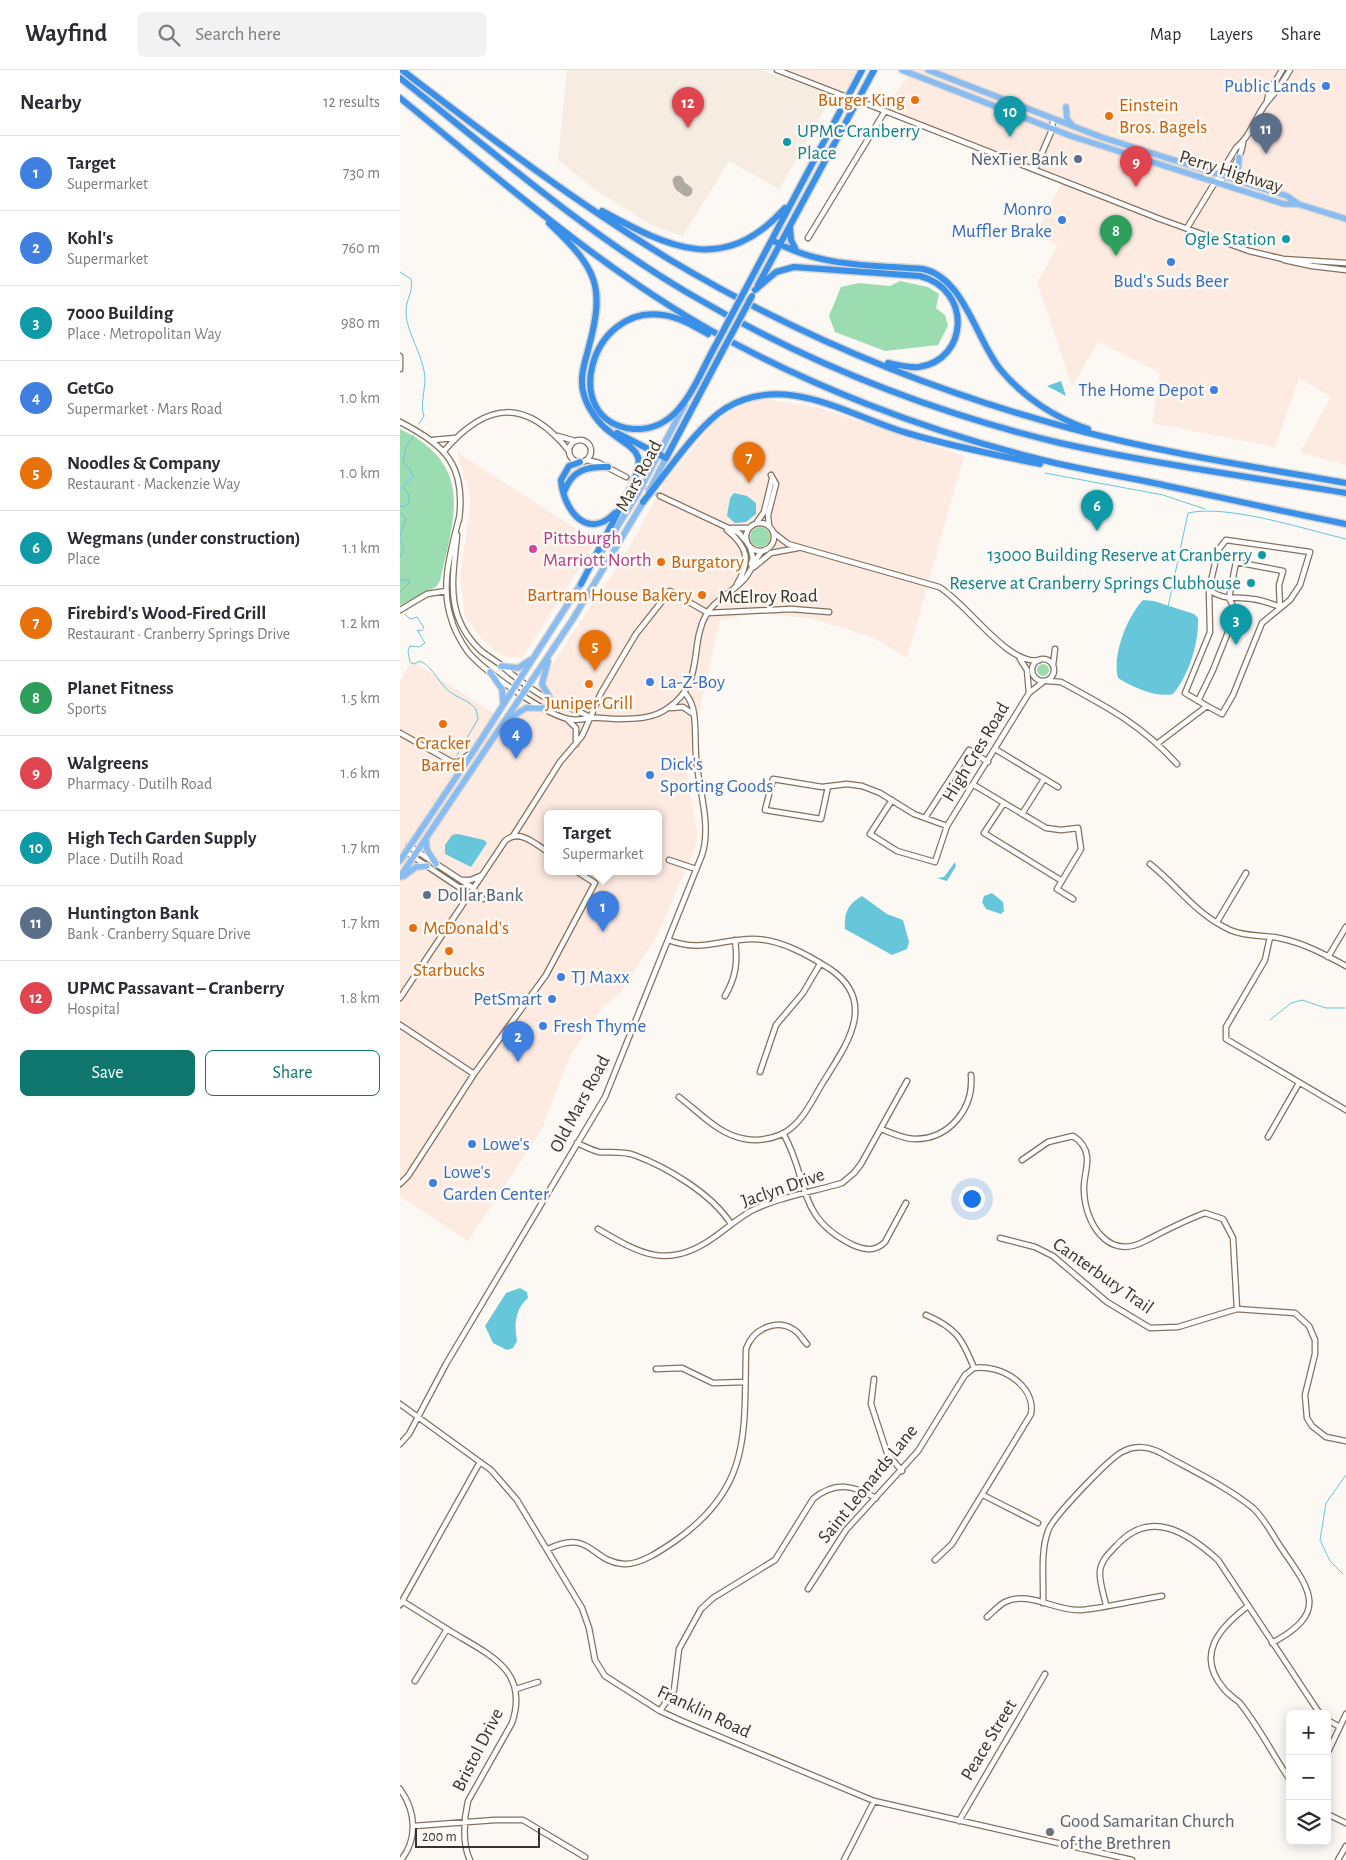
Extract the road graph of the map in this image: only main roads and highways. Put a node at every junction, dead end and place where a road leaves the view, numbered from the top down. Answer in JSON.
{"nodes":[{"id":1,"x":402,"y":70,"type":"edge"},
{"id":2,"x":408,"y":70,"type":"edge"},
{"id":3,"x":862,"y":70,"type":"edge"},
{"id":4,"x":874,"y":70,"type":"edge"},
{"id":5,"x":902,"y":70,"type":"edge"},
{"id":6,"x":928,"y":70,"type":"edge"},
{"id":7,"x":400,"y":78,"type":"edge"},
{"id":8,"x":439,"y":96,"type":"junction"},
{"id":9,"x":400,"y":98,"type":"edge"},
{"id":10,"x":1066,"y":107,"type":"dead end"},
{"id":11,"x":1074,"y":128,"type":"junction"},
{"id":12,"x":1239,"y":157,"type":"road end"},
{"id":13,"x":1247,"y":184,"type":"junction"},
{"id":14,"x":579,"y":199,"type":"junction"},
{"id":15,"x":792,"y":200,"type":"junction"},
{"id":16,"x":1298,"y":204,"type":"junction"},
{"id":17,"x":532,"y":206,"type":"junction"},
{"id":18,"x":1346,"y":219,"type":"edge"},
{"id":19,"x":790,"y":227,"type":"junction"},
{"id":20,"x":772,"y":240,"type":"junction"},
{"id":21,"x":780,"y":245,"type":"junction"},
{"id":22,"x":796,"y":250,"type":"junction"},
{"id":23,"x":753,"y":293,"type":"junction"},
{"id":24,"x":842,"y":347,"type":"junction"},
{"id":25,"x":753,"y":353,"type":"junction"},
{"id":26,"x":689,"y":396,"type":"junction"},
{"id":27,"x":602,"y":423,"type":"junction"},
{"id":28,"x":1128,"y":442,"type":"junction"},
{"id":29,"x":659,"y":455,"type":"junction"},
{"id":30,"x":666,"y":458,"type":"junction"},
{"id":31,"x":584,"y":461,"type":"road end"},
{"id":32,"x":608,"y":467,"type":"road end"},
{"id":33,"x":1346,"y":483,"type":"edge"},
{"id":34,"x":1157,"y":484,"type":"junction"},
{"id":35,"x":564,"y":492,"type":"junction"},
{"id":36,"x":1346,"y":493,"type":"edge"},
{"id":37,"x":643,"y":502,"type":"junction"},
{"id":38,"x":618,"y":510,"type":"junction"},
{"id":39,"x":1346,"y":524,"type":"edge"},
{"id":40,"x":581,"y":584,"type":"junction"},
{"id":41,"x":537,"y":654,"type":"junction"},
{"id":42,"x":550,"y":654,"type":"junction"},
{"id":43,"x":501,"y":666,"type":"road end"},
{"id":44,"x":490,"y":672,"type":"road end"},
{"id":45,"x":551,"y":700,"type":"road end"},
{"id":46,"x":502,"y":707,"type":"junction"},
{"id":47,"x":543,"y":708,"type":"road end"},
{"id":48,"x":504,"y":722,"type":"junction"},
{"id":49,"x":427,"y":836,"type":"junction"},
{"id":50,"x":400,"y":861,"type":"edge"},
{"id":51,"x":436,"y":864,"type":"road end"},
{"id":52,"x":427,"y":866,"type":"road end"},
{"id":53,"x":400,"y":878,"type":"edge"}],
"edges":[{"from":1,"to":8,"type":"highway"},
{"from":2,"to":8,"type":"highway"},
{"from":3,"to":15,"type":"highway","name":"Mars Road"},
{"from":4,"to":19,"type":"highway","name":"Mars Road"},
{"from":5,"to":16,"type":"main road","name":"Perry Highway"},
{"from":6,"to":11,"type":"main road","name":"Perry Highway"},
{"from":7,"to":36,"type":"highway"},
{"from":8,"to":14,"type":"highway"},
{"from":9,"to":17,"type":"highway"},
{"from":10,"to":11,"type":"main road"},
{"from":11,"to":13,"type":"main road","name":"Perry Highway"},
{"from":12,"to":13,"type":"main road"},
{"from":13,"to":16,"type":"main road","name":"Perry Highway"},
{"from":14,"to":15,"type":"highway"},
{"from":14,"to":24,"type":"highway"},
{"from":15,"to":20,"type":"highway","name":"Mars Road"},
{"from":16,"to":18,"type":"main road","name":"Perry Highway"},
{"from":17,"to":25,"type":"highway"},
{"from":17,"to":27,"type":"highway"},
{"from":19,"to":21,"type":"highway","name":"Mars Road"},
{"from":19,"to":22,"type":"highway"},
{"from":20,"to":21,"type":"highway"},
{"from":20,"to":26,"type":"highway","name":"Mars Road","bridge":true},
{"from":21,"to":22,"type":"highway"},
{"from":21,"to":23,"type":"highway","name":"Mars Road"},
{"from":22,"to":28,"type":"highway"},
{"from":23,"to":24,"type":"highway"},
{"from":23,"to":30,"type":"highway","name":"Mars Road","bridge":true},
{"from":24,"to":28,"type":"highway"},
{"from":25,"to":26,"type":"highway"},
{"from":25,"to":34,"type":"highway"},
{"from":26,"to":29,"type":"main road","name":"Mars Road"},
{"from":27,"to":29,"type":"highway"},
{"from":27,"to":38,"type":"highway"},
{"from":28,"to":33,"type":"highway"},
{"from":29,"to":30,"type":"highway"},
{"from":29,"to":40,"type":"main road","name":"Mars Road"},
{"from":30,"to":37,"type":"main road","name":"Mars Road"},
{"from":31,"to":35,"type":"highway"},
{"from":32,"to":35,"type":"highway"},
{"from":34,"to":37,"type":"highway"},
{"from":34,"to":39,"type":"highway"},
{"from":35,"to":38,"type":"highway"},
{"from":37,"to":42,"type":"main road","name":"Mars Road"},
{"from":38,"to":40,"type":"highway"},
{"from":40,"to":41,"type":"main road","name":"Mars Road"},
{"from":41,"to":43,"type":"main road"},
{"from":41,"to":46,"type":"main road","name":"Mars Road"},
{"from":42,"to":45,"type":"main road"},
{"from":42,"to":48,"type":"main road","name":"Mars Road"},
{"from":44,"to":46,"type":"main road"},
{"from":46,"to":50,"type":"main road","name":"Mars Road"},
{"from":47,"to":48,"type":"main road"},
{"from":48,"to":49,"type":"main road","name":"Mars Road"},
{"from":49,"to":51,"type":"main road"},
{"from":49,"to":53,"type":"main road","name":"Mars Road"},
{"from":52,"to":53,"type":"main road"}]}
